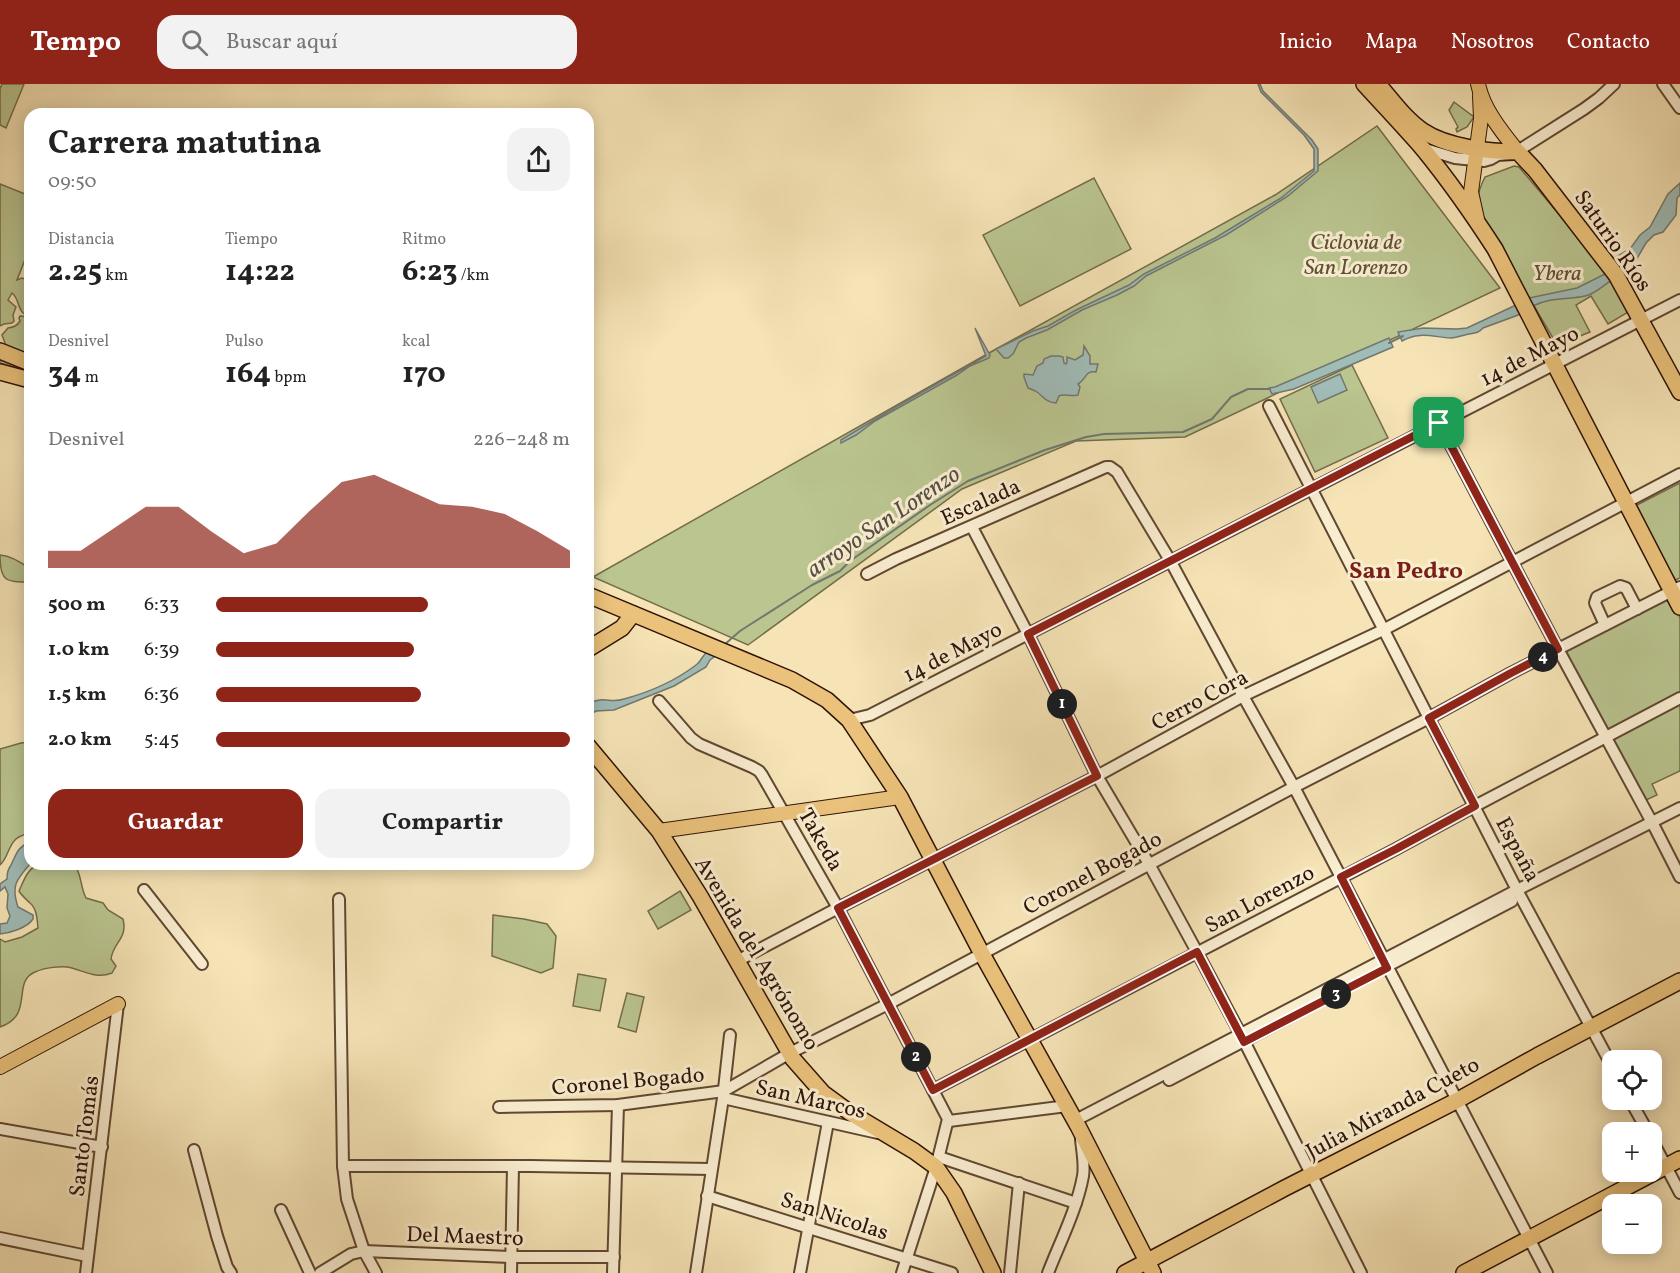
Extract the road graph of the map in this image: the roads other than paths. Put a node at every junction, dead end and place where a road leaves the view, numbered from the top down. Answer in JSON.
{"nodes":[{"id":1,"x":1364,"y":84,"type":"edge"},
{"id":2,"x":1378,"y":84,"type":"edge"},
{"id":3,"x":1614,"y":84,"type":"edge"},
{"id":4,"x":1663,"y":84,"type":"edge"},
{"id":5,"x":1479,"y":90,"type":"edge"},
{"id":6,"x":1680,"y":108,"type":"edge"},
{"id":7,"x":1481,"y":118,"type":"junction"},
{"id":8,"x":1450,"y":143,"type":"junction"},
{"id":9,"x":1422,"y":148,"type":"junction"},
{"id":10,"x":1518,"y":152,"type":"junction"},
{"id":11,"x":1476,"y":154,"type":"junction"},
{"id":12,"x":1478,"y":222,"type":"junction"},
{"id":13,"x":1680,"y":300,"type":"edge"},
{"id":14,"x":1641,"y":320,"type":"junction"},
{"id":15,"x":0,"y":351,"type":"edge"},
{"id":16,"x":24,"y":361,"type":"edge"},
{"id":17,"x":1553,"y":364,"type":"junction"},
{"id":18,"x":0,"y":372,"type":"edge"},
{"id":19,"x":24,"y":378,"type":"edge"},
{"id":20,"x":1680,"y":392,"type":"edge"},
{"id":21,"x":1269,"y":406,"type":"dead end"},
{"id":22,"x":1439,"y":423,"type":"junction"},
{"id":23,"x":1680,"y":474,"type":"edge"},
{"id":24,"x":1312,"y":488,"type":"junction"},
{"id":25,"x":1625,"y":503,"type":"junction"},
{"id":26,"x":972,"y":526,"type":"junction"},
{"id":27,"x":1171,"y":562,"type":"junction"},
{"id":28,"x":1513,"y":562,"type":"junction"},
{"id":29,"x":867,"y":574,"type":"dead end"},
{"id":30,"x":1676,"y":589,"type":"edge"},
{"id":31,"x":594,"y":598,"type":"edge"},
{"id":32,"x":1680,"y":607,"type":"edge"},
{"id":33,"x":1637,"y":609,"type":"junction"},
{"id":34,"x":633,"y":614,"type":"junction"},
{"id":35,"x":1605,"y":625,"type":"junction"},
{"id":36,"x":1383,"y":630,"type":"junction"},
{"id":37,"x":1028,"y":634,"type":"junction"},
{"id":38,"x":594,"y":645,"type":"edge"},
{"id":39,"x":1558,"y":649,"type":"junction"},
{"id":40,"x":1243,"y":696,"type":"junction"},
{"id":41,"x":1680,"y":698,"type":"edge"},
{"id":42,"x":659,"y":701,"type":"dead end"},
{"id":43,"x":1429,"y":718,"type":"junction"},
{"id":44,"x":849,"y":720,"type":"junction"},
{"id":45,"x":1607,"y":737,"type":"junction"},
{"id":46,"x":594,"y":753,"type":"edge"},
{"id":47,"x":1097,"y":776,"type":"junction"},
{"id":48,"x":1294,"y":787,"type":"junction"},
{"id":49,"x":898,"y":794,"type":"junction"},
{"id":50,"x":1475,"y":806,"type":"junction"},
{"id":51,"x":1680,"y":808,"type":"edge"},
{"id":52,"x":782,"y":810,"type":"junction"},
{"id":53,"x":1680,"y":815,"type":"edge"},
{"id":54,"x":1654,"y":825,"type":"junction"},
{"id":55,"x":659,"y":831,"type":"junction"},
{"id":56,"x":933,"y":860,"type":"junction"},
{"id":57,"x":1149,"y":864,"type":"junction"},
{"id":58,"x":1341,"y":877,"type":"junction"},
{"id":59,"x":1680,"y":878,"type":"edge"},
{"id":60,"x":144,"y":890,"type":"dead end"},
{"id":61,"x":1520,"y":893,"type":"junction"},
{"id":62,"x":339,"y":899,"type":"dead end"},
{"id":63,"x":838,"y":908,"type":"junction"},
{"id":64,"x":1197,"y":952,"type":"junction"},
{"id":65,"x":982,"y":954,"type":"junction"},
{"id":66,"x":737,"y":961,"type":"junction"},
{"id":67,"x":202,"y":964,"type":"dead end"},
{"id":68,"x":1385,"y":964,"type":"junction"},
{"id":69,"x":1680,"y":981,"type":"edge"},
{"id":70,"x":888,"y":1004,"type":"junction"},
{"id":71,"x":118,"y":1005,"type":"joint"},
{"id":72,"x":1592,"y":1027,"type":"junction"},
{"id":73,"x":730,"y":1035,"type":"dead end"},
{"id":74,"x":1243,"y":1038,"type":"junction"},
{"id":75,"x":1029,"y":1040,"type":"junction"},
{"id":76,"x":1604,"y":1050,"type":"edge"},
{"id":77,"x":790,"y":1053,"type":"junction"},
{"id":78,"x":0,"y":1067,"type":"edge"},
{"id":79,"x":933,"y":1090,"type":"junction"},
{"id":80,"x":723,"y":1094,"type":"junction"},
{"id":81,"x":1458,"y":1100,"type":"junction"},
{"id":82,"x":618,"y":1105,"type":"junction"},
{"id":83,"x":1067,"y":1106,"type":"junction"},
{"id":84,"x":499,"y":1107,"type":"dead end"},
{"id":85,"x":949,"y":1121,"type":"junction"},
{"id":86,"x":828,"y":1122,"type":"junction"},
{"id":87,"x":1077,"y":1126,"type":"junction"},
{"id":88,"x":0,"y":1129,"type":"edge"},
{"id":89,"x":890,"y":1136,"type":"junction"},
{"id":90,"x":102,"y":1147,"type":"junction"},
{"id":91,"x":194,"y":1150,"type":"dead end"},
{"id":92,"x":1662,"y":1159,"type":"edge"},
{"id":93,"x":1680,"y":1159,"type":"edge"},
{"id":94,"x":937,"y":1162,"type":"junction"},
{"id":95,"x":343,"y":1166,"type":"junction"},
{"id":96,"x":513,"y":1166,"type":"junction"},
{"id":97,"x":616,"y":1167,"type":"junction"},
{"id":98,"x":1666,"y":1167,"type":"junction"},
{"id":99,"x":711,"y":1169,"type":"junction"},
{"id":100,"x":1310,"y":1175,"type":"junction"},
{"id":101,"x":1018,"y":1183,"type":"junction"},
{"id":102,"x":1680,"y":1193,"type":"edge"},
{"id":103,"x":707,"y":1196,"type":"junction"},
{"id":104,"x":1076,"y":1203,"type":"junction"},
{"id":105,"x":280,"y":1210,"type":"dead end"},
{"id":106,"x":808,"y":1226,"type":"junction"},
{"id":107,"x":0,"y":1239,"type":"edge"},
{"id":108,"x":1530,"y":1239,"type":"junction"},
{"id":109,"x":364,"y":1251,"type":"junction"},
{"id":110,"x":87,"y":1256,"type":"junction"},
{"id":111,"x":512,"y":1257,"type":"junction"},
{"id":112,"x":614,"y":1257,"type":"junction"},
{"id":113,"x":906,"y":1258,"type":"junction"},
{"id":114,"x":1150,"y":1268,"type":"edge"},
{"id":115,"x":86,"y":1273,"type":"edge"},
{"id":116,"x":231,"y":1273,"type":"edge"},
{"id":117,"x":310,"y":1273,"type":"edge"},
{"id":118,"x":320,"y":1273,"type":"edge"},
{"id":119,"x":376,"y":1273,"type":"edge"},
{"id":120,"x":512,"y":1273,"type":"edge"},
{"id":121,"x":614,"y":1273,"type":"edge"},
{"id":122,"x":696,"y":1273,"type":"edge"},
{"id":123,"x":800,"y":1273,"type":"edge"},
{"id":124,"x":902,"y":1273,"type":"edge"},
{"id":125,"x":952,"y":1273,"type":"edge"},
{"id":126,"x":993,"y":1273,"type":"edge"},
{"id":127,"x":1010,"y":1273,"type":"edge"},
{"id":128,"x":1048,"y":1273,"type":"edge"},
{"id":129,"x":1125,"y":1273,"type":"edge"},
{"id":130,"x":1361,"y":1273,"type":"edge"},
{"id":131,"x":1464,"y":1273,"type":"edge"},
{"id":132,"x":1547,"y":1273,"type":"edge"}],
"edges":[{"from":1,"to":9,"type":"highway"},
{"from":2,"to":8,"type":"highway"},
{"from":3,"to":10,"type":"street"},
{"from":4,"to":6,"type":"street"},
{"from":5,"to":7,"type":"main road"},
{"from":5,"to":10,"type":"main road"},
{"from":7,"to":8,"type":"main road"},
{"from":7,"to":11,"type":"main road"},
{"from":8,"to":11,"type":"highway"},
{"from":9,"to":11,"type":"street"},
{"from":9,"to":12,"type":"highway"},
{"from":10,"to":11,"type":"highway"},
{"from":10,"to":14,"type":"highway","name":"Saturio Ríos"},
{"from":11,"to":12,"type":"main road"},
{"from":12,"to":17,"type":"highway"},
{"from":13,"to":14,"type":"street","name":"14 de Mayo"},
{"from":14,"to":17,"type":"street","name":"14 de Mayo"},
{"from":14,"to":20,"type":"highway","name":"Saturio Ríos"},
{"from":15,"to":16,"type":"highway"},
{"from":17,"to":22,"type":"street","name":"14 de Mayo"},
{"from":17,"to":25,"type":"highway"},
{"from":18,"to":19,"type":"highway"},
{"from":21,"to":24,"type":"street","name":"España"},
{"from":22,"to":24,"type":"street","name":"14 de Mayo"},
{"from":22,"to":28,"type":"street"},
{"from":23,"to":25,"type":"street","name":"Cerro Cora"},
{"from":24,"to":27,"type":"street","name":"14 de Mayo"},
{"from":24,"to":36,"type":"street","name":"España"},
{"from":25,"to":28,"type":"street","name":"Cerro Cora"},
{"from":25,"to":30,"type":"highway"},
{"from":26,"to":27,"type":"street","name":"Escalada"},
{"from":26,"to":29,"type":"street","name":"Escalada"},
{"from":26,"to":37,"type":"street"},
{"from":27,"to":37,"type":"street","name":"14 de Mayo"},
{"from":27,"to":40,"type":"street"},
{"from":28,"to":36,"type":"street","name":"Cerro Cora"},
{"from":28,"to":39,"type":"street"},
{"from":30,"to":32,"type":"highway"},
{"from":30,"to":33,"type":"street","name":"Coronel Bogado"},
{"from":31,"to":34,"type":"highway"},
{"from":33,"to":35,"type":"street","name":"Coronel Bogado"},
{"from":33,"to":35,"type":"street"},
{"from":34,"to":38,"type":"highway"},
{"from":34,"to":44,"type":"highway"},
{"from":35,"to":39,"type":"street","name":"Coronel Bogado"},
{"from":36,"to":40,"type":"street","name":"Cerro Cora"},
{"from":36,"to":43,"type":"street","name":"España"},
{"from":37,"to":44,"type":"street","name":"14 de Mayo"},
{"from":37,"to":47,"type":"street"},
{"from":39,"to":43,"type":"street","name":"Coronel Bogado"},
{"from":39,"to":45,"type":"street"},
{"from":40,"to":47,"type":"street","name":"Cerro Cora"},
{"from":40,"to":48,"type":"street"},
{"from":41,"to":45,"type":"street","name":"San Lorenzo"},
{"from":42,"to":52,"type":"street","name":"Takeda"},
{"from":43,"to":48,"type":"street","name":"Coronel Bogado"},
{"from":43,"to":50,"type":"street","name":"España"},
{"from":44,"to":49,"type":"highway"},
{"from":45,"to":50,"type":"street","name":"San Lorenzo"},
{"from":45,"to":54,"type":"street"},
{"from":46,"to":55,"type":"highway","name":"Avenida del Agrónomo"},
{"from":47,"to":56,"type":"street","name":"Cerro Cora"},
{"from":47,"to":57,"type":"street"},
{"from":48,"to":57,"type":"street","name":"Coronel Bogado"},
{"from":48,"to":58,"type":"street"},
{"from":49,"to":52,"type":"main road"},
{"from":49,"to":56,"type":"highway"},
{"from":50,"to":58,"type":"street","name":"San Lorenzo"},
{"from":50,"to":61,"type":"street","name":"España"},
{"from":51,"to":54,"type":"street"},
{"from":52,"to":55,"type":"main road"},
{"from":52,"to":63,"type":"street","name":"Takeda"},
{"from":53,"to":54,"type":"street"},
{"from":54,"to":59,"type":"street"},
{"from":54,"to":61,"type":"street"},
{"from":55,"to":66,"type":"highway","name":"Avenida del Agrónomo"},
{"from":56,"to":63,"type":"street","name":"Cerro Cora"},
{"from":56,"to":65,"type":"highway"},
{"from":57,"to":64,"type":"street"},
{"from":57,"to":65,"type":"street","name":"Coronel Bogado"},
{"from":58,"to":64,"type":"street","name":"San Lorenzo"},
{"from":58,"to":68,"type":"street"},
{"from":60,"to":67,"type":"street"},
{"from":61,"to":68,"type":"street"},
{"from":61,"to":72,"type":"street","name":"España"},
{"from":62,"to":95,"type":"street"},
{"from":63,"to":66,"type":"street","name":"Cerro Cora"},
{"from":63,"to":70,"type":"street","name":"Takeda"},
{"from":64,"to":74,"type":"street"},
{"from":64,"to":75,"type":"street","name":"San Lorenzo"},
{"from":65,"to":70,"type":"street","name":"Coronel Bogado"},
{"from":65,"to":75,"type":"highway"},
{"from":66,"to":77,"type":"highway","name":"Avenida del Agrónomo"},
{"from":68,"to":74,"type":"street"},
{"from":68,"to":81,"type":"street"},
{"from":69,"to":72,"type":"highway","name":"Julia Miranda Cueto"},
{"from":70,"to":77,"type":"street","name":"Coronel Bogado"},
{"from":70,"to":79,"type":"street","name":"Takeda"},
{"from":71,"to":78,"type":"main road"},
{"from":71,"to":90,"type":"street","name":"Santo Tomás"},
{"from":72,"to":76,"type":"street","name":"España"},
{"from":72,"to":81,"type":"highway","name":"Julia Miranda Cueto"},
{"from":73,"to":80,"type":"street"},
{"from":74,"to":87,"type":"street"},
{"from":74,"to":100,"type":"street"},
{"from":75,"to":79,"type":"street","name":"San Lorenzo"},
{"from":75,"to":83,"type":"highway"},
{"from":77,"to":80,"type":"street","name":"Coronel Bogado"},
{"from":77,"to":89,"type":"highway","name":"Avenida del Agrónomo"},
{"from":79,"to":85,"type":"street","name":"Takeda"},
{"from":80,"to":82,"type":"street","name":"Coronel Bogado"},
{"from":80,"to":86,"type":"street","name":"San Marcos"},
{"from":80,"to":99,"type":"street"},
{"from":81,"to":100,"type":"highway","name":"Julia Miranda Cueto"},
{"from":81,"to":108,"type":"street"},
{"from":82,"to":84,"type":"street","name":"Coronel Bogado"},
{"from":82,"to":97,"type":"street"},
{"from":83,"to":85,"type":"street"},
{"from":83,"to":87,"type":"highway"},
{"from":85,"to":94,"type":"street"},
{"from":86,"to":89,"type":"street","name":"San Marcos"},
{"from":86,"to":106,"type":"street"},
{"from":87,"to":104,"type":"street"},
{"from":87,"to":114,"type":"highway"},
{"from":88,"to":90,"type":"street"},
{"from":89,"to":94,"type":"highway","name":"Avenida del Agrónomo"},
{"from":90,"to":110,"type":"street","name":"Santo Tomás"},
{"from":91,"to":116,"type":"street"},
{"from":92,"to":98,"type":"street"},
{"from":93,"to":98,"type":"highway"},
{"from":94,"to":101,"type":"street"},
{"from":94,"to":113,"type":"street"},
{"from":94,"to":126,"type":"highway","name":"Avenida del Agrónomo"},
{"from":95,"to":96,"type":"street"},
{"from":95,"to":109,"type":"street"},
{"from":96,"to":97,"type":"street"},
{"from":96,"to":111,"type":"street"},
{"from":97,"to":99,"type":"street"},
{"from":97,"to":112,"type":"street"},
{"from":98,"to":102,"type":"street"},
{"from":98,"to":108,"type":"highway"},
{"from":99,"to":103,"type":"street"},
{"from":100,"to":114,"type":"highway","name":"Julia Miranda Cueto"},
{"from":100,"to":130,"type":"street"},
{"from":101,"to":104,"type":"street"},
{"from":101,"to":127,"type":"street"},
{"from":103,"to":106,"type":"street","name":"San Nicolas"},
{"from":103,"to":122,"type":"street"},
{"from":104,"to":128,"type":"street"},
{"from":105,"to":117,"type":"street"},
{"from":106,"to":113,"type":"street","name":"San Nicolas"},
{"from":106,"to":123,"type":"street"},
{"from":107,"to":110,"type":"street"},
{"from":108,"to":131,"type":"highway"},
{"from":108,"to":132,"type":"street"},
{"from":109,"to":111,"type":"street","name":"Del Maestro"},
{"from":109,"to":118,"type":"street","name":"Del Maestro"},
{"from":109,"to":119,"type":"street"},
{"from":110,"to":115,"type":"street","name":"Santo Tomás"},
{"from":111,"to":112,"type":"street","name":"Del Maestro"},
{"from":111,"to":120,"type":"street"},
{"from":112,"to":121,"type":"street"},
{"from":113,"to":124,"type":"street"},
{"from":113,"to":125,"type":"street","name":"San Nicolas"},
{"from":114,"to":129,"type":"highway","name":"Julia Miranda Cueto"}]}
